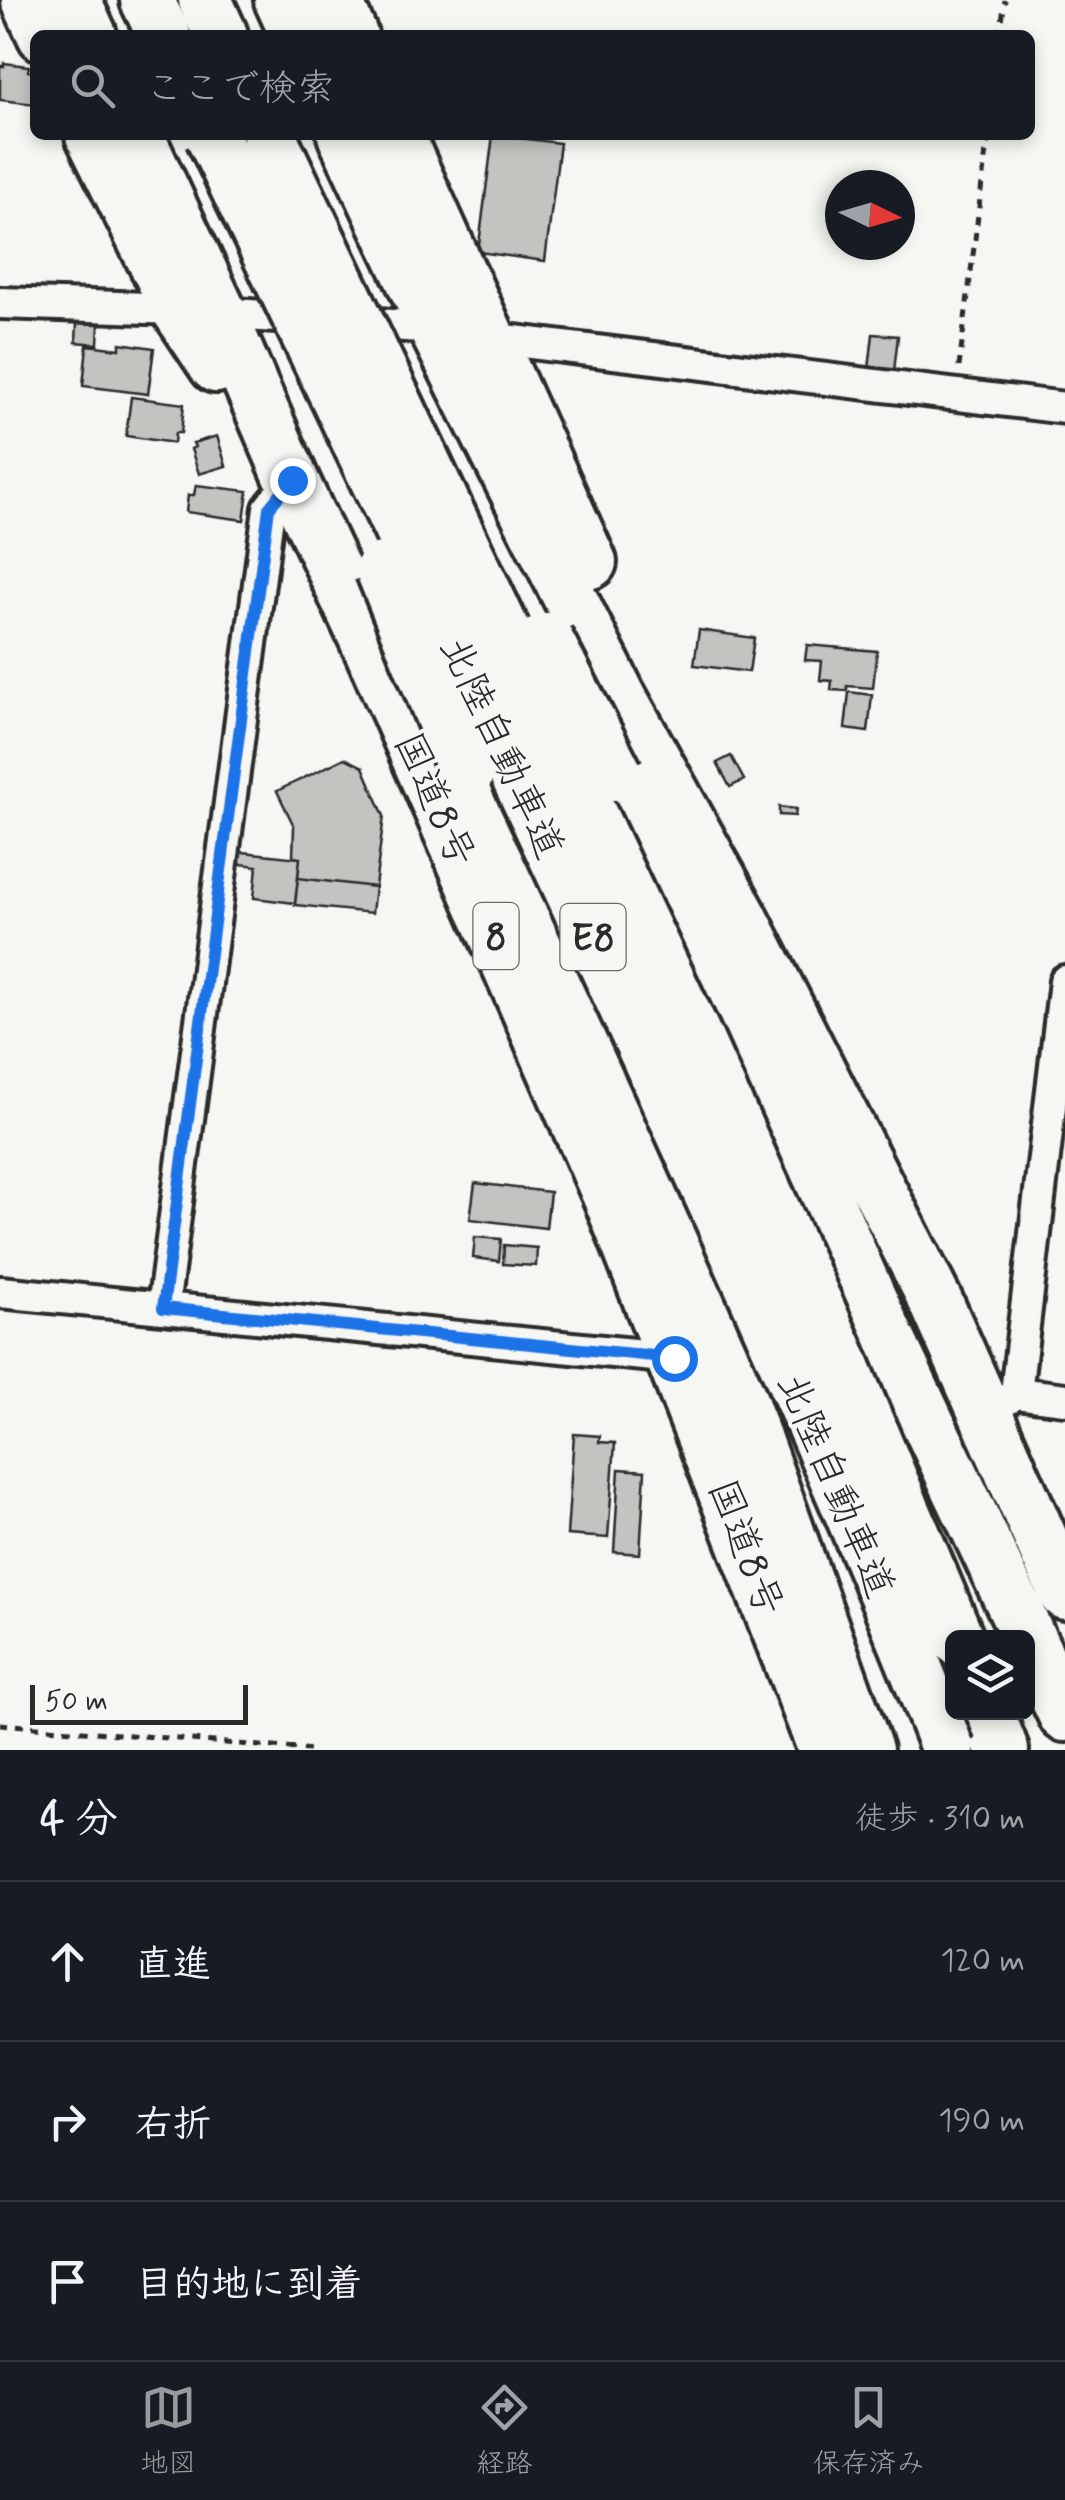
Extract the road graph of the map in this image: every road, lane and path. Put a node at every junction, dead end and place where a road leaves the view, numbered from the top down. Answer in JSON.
{"nodes":[{"id":1,"x":28,"y":0,"type":"edge"},
{"id":2,"x":74,"y":0,"type":"edge"},
{"id":3,"x":138,"y":0,"type":"edge"},
{"id":4,"x":147,"y":0,"type":"edge"},
{"id":5,"x":204,"y":0,"type":"edge"},
{"id":6,"x":281,"y":0,"type":"edge"},
{"id":7,"x":336,"y":0,"type":"edge"},
{"id":8,"x":1005,"y":0,"type":"edge"},
{"id":9,"x":42,"y":30,"type":"edge"},
{"id":10,"x":88,"y":30,"type":"edge"},
{"id":11,"x":150,"y":30,"type":"edge"},
{"id":12,"x":162,"y":30,"type":"edge"},
{"id":13,"x":219,"y":30,"type":"edge"},
{"id":14,"x":296,"y":30,"type":"edge"},
{"id":15,"x":350,"y":30,"type":"edge"},
{"id":16,"x":1001,"y":30,"type":"edge"},
{"id":17,"x":95,"y":140,"type":"edge"},
{"id":18,"x":139,"y":140,"type":"edge"},
{"id":19,"x":198,"y":140,"type":"edge"},
{"id":20,"x":214,"y":140,"type":"edge"},
{"id":21,"x":274,"y":140,"type":"edge"},
{"id":22,"x":275,"y":140,"type":"edge"},
{"id":23,"x":346,"y":140,"type":"edge"},
{"id":24,"x":399,"y":140,"type":"edge"},
{"id":25,"x":987,"y":140,"type":"edge"},
{"id":26,"x":0,"y":303,"type":"edge"},
{"id":27,"x":199,"y":311,"type":"junction"},
{"id":28,"x":435,"y":328,"type":"junction"},
{"id":29,"x":490,"y":338,"type":"junction"},
{"id":30,"x":956,"y":395,"type":"junction"},
{"id":31,"x":1065,"y":408,"type":"edge"},
{"id":32,"x":292,"y":480,"type":"junction"},
{"id":33,"x":740,"y":915,"type":"junction"},
{"id":34,"x":1065,"y":981,"type":"edge"},
{"id":35,"x":0,"y":1292,"type":"edge"},
{"id":36,"x":163,"y":1308,"type":"junction"},
{"id":37,"x":674,"y":1358,"type":"junction"},
{"id":38,"x":1065,"y":1399,"type":"edge"},
{"id":39,"x":1001,"y":1403,"type":"junction"},
{"id":40,"x":1065,"y":1593,"type":"edge"},
{"id":41,"x":954,"y":1630,"type":"edge"},
{"id":42,"x":1065,"y":1715,"type":"edge"},
{"id":43,"x":990,"y":1720,"type":"edge"},
{"id":44,"x":0,"y":1724,"type":"edge"},
{"id":45,"x":309,"y":1750,"type":"edge"},
{"id":46,"x":825,"y":1750,"type":"edge"},
{"id":47,"x":866,"y":1750,"type":"edge"},
{"id":48,"x":948,"y":1750,"type":"edge"},
{"id":49,"x":1002,"y":1750,"type":"edge"}],
"edges":[{"from":1,"to":9,"type":"highway"},
{"from":2,"to":10,"type":"highway"},
{"from":3,"to":11,"type":"highway"},
{"from":4,"to":12,"type":"highway"},
{"from":5,"to":13,"type":"highway"},
{"from":6,"to":14,"type":"highway"},
{"from":7,"to":15,"type":"highway"},
{"from":8,"to":16,"type":"path"},
{"from":17,"to":27,"type":"highway"},
{"from":18,"to":27,"type":"highway"},
{"from":19,"to":47,"type":"highway","bridge":true},
{"from":20,"to":48,"type":"highway","name":"北陸自動車道","number":"E8","bridge":true},
{"from":21,"to":41,"type":"highway","name":"北陸自動車道","number":"E8","bridge":true},
{"from":22,"to":42,"type":"highway","bridge":true},
{"from":23,"to":28,"type":"highway"},
{"from":24,"to":29,"type":"highway"},
{"from":25,"to":30,"type":"path"},
{"from":26,"to":27,"type":"street"},
{"from":27,"to":28,"type":"street"},
{"from":27,"to":32,"type":"highway","name":"国道8号"},
{"from":28,"to":33,"type":"highway"},
{"from":29,"to":30,"type":"street"},
{"from":29,"to":33,"type":"highway"},
{"from":30,"to":31,"type":"street"},
{"from":32,"to":36,"type":"street"},
{"from":32,"to":37,"type":"highway","name":"国道8号","number":"8"},
{"from":33,"to":39,"type":"highway"},
{"from":34,"to":39,"type":"street"},
{"from":35,"to":36,"type":"street"},
{"from":36,"to":37,"type":"street"},
{"from":37,"to":46,"type":"highway","name":"国道8号","number":"8"},
{"from":38,"to":39,"type":"street"},
{"from":39,"to":40,"type":"highway"},
{"from":43,"to":49,"type":"highway"},
{"from":44,"to":45,"type":"path"}]}
